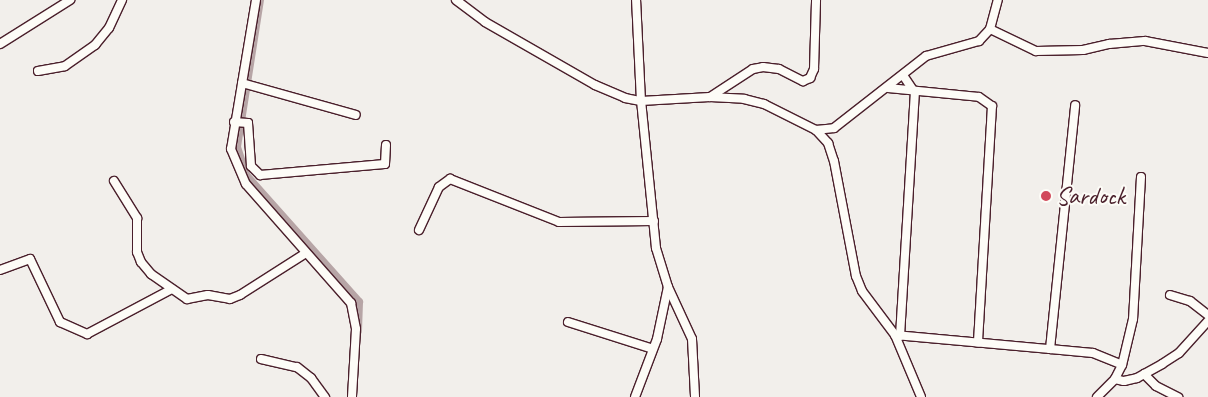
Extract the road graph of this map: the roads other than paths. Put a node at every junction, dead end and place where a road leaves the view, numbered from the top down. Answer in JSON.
{"nodes":[{"id":1,"x":70,"y":0,"type":"edge"},
{"id":2,"x":122,"y":0,"type":"edge"},
{"id":3,"x":256,"y":0,"type":"edge"},
{"id":4,"x":456,"y":0,"type":"edge"},
{"id":5,"x":636,"y":0,"type":"edge"},
{"id":6,"x":816,"y":0,"type":"edge"},
{"id":7,"x":998,"y":0,"type":"edge"},
{"id":8,"x":990,"y":28,"type":"junction"},
{"id":9,"x":0,"y":44,"type":"edge"},
{"id":10,"x":1208,"y":53,"type":"edge"},
{"id":11,"x":38,"y":71,"type":"dead end"},
{"id":12,"x":903,"y":75,"type":"junction"},
{"id":13,"x":242,"y":83,"type":"junction"},
{"id":14,"x":888,"y":88,"type":"junction"},
{"id":15,"x":915,"y":92,"type":"junction"},
{"id":16,"x":710,"y":97,"type":"junction"},
{"id":17,"x":641,"y":101,"type":"junction"},
{"id":18,"x":1075,"y":105,"type":"dead end"},
{"id":19,"x":356,"y":115,"type":"dead end"},
{"id":20,"x":234,"y":122,"type":"junction"},
{"id":21,"x":816,"y":130,"type":"junction"},
{"id":22,"x":386,"y":145,"type":"dead end"},
{"id":23,"x":1141,"y":177,"type":"dead end"},
{"id":24,"x":114,"y":181,"type":"dead end"},
{"id":25,"x":654,"y":221,"type":"junction"},
{"id":26,"x":419,"y":230,"type":"dead end"},
{"id":27,"x":306,"y":253,"type":"junction"},
{"id":28,"x":0,"y":270,"type":"edge"},
{"id":29,"x":668,"y":287,"type":"junction"},
{"id":30,"x":172,"y":289,"type":"junction"},
{"id":31,"x":1170,"y":295,"type":"dead end"},
{"id":32,"x":1208,"y":315,"type":"edge"},
{"id":33,"x":1208,"y":321,"type":"edge"},
{"id":34,"x":568,"y":322,"type":"dead end"},
{"id":35,"x":897,"y":335,"type":"junction"},
{"id":36,"x":978,"y":343,"type":"junction"},
{"id":37,"x":1050,"y":349,"type":"junction"},
{"id":38,"x":653,"y":350,"type":"junction"},
{"id":39,"x":261,"y":359,"type":"dead end"},
{"id":40,"x":1122,"y":365,"type":"junction"},
{"id":41,"x":1144,"y":374,"type":"junction"},
{"id":42,"x":1115,"y":378,"type":"junction"},
{"id":43,"x":325,"y":397,"type":"edge"},
{"id":44,"x":352,"y":397,"type":"edge"},
{"id":45,"x":635,"y":397,"type":"edge"},
{"id":46,"x":695,"y":397,"type":"edge"},
{"id":47,"x":921,"y":397,"type":"edge"},
{"id":48,"x":1097,"y":397,"type":"edge"},
{"id":49,"x":1178,"y":397,"type":"edge"}],
"edges":[{"from":1,"to":9,"type":"street"},
{"from":2,"to":11,"type":"street"},
{"from":3,"to":13,"type":"street"},
{"from":4,"to":17,"type":"street"},
{"from":5,"to":17,"type":"street"},
{"from":6,"to":16,"type":"street"},
{"from":7,"to":8,"type":"street"},
{"from":8,"to":10,"type":"street"},
{"from":8,"to":12,"type":"street"},
{"from":12,"to":14,"type":"street"},
{"from":12,"to":15,"type":"street"},
{"from":13,"to":19,"type":"street"},
{"from":13,"to":20,"type":"street"},
{"from":14,"to":15,"type":"street"},
{"from":14,"to":21,"type":"street"},
{"from":15,"to":35,"type":"street"},
{"from":15,"to":36,"type":"street"},
{"from":16,"to":17,"type":"street"},
{"from":16,"to":21,"type":"street"},
{"from":17,"to":25,"type":"street"},
{"from":18,"to":37,"type":"street"},
{"from":20,"to":22,"type":"street"},
{"from":20,"to":27,"type":"street"},
{"from":21,"to":35,"type":"street"},
{"from":23,"to":40,"type":"street"},
{"from":24,"to":30,"type":"street"},
{"from":25,"to":26,"type":"street"},
{"from":25,"to":29,"type":"street"},
{"from":27,"to":30,"type":"street"},
{"from":27,"to":44,"type":"street"},
{"from":28,"to":30,"type":"street"},
{"from":29,"to":38,"type":"street"},
{"from":29,"to":46,"type":"street"},
{"from":31,"to":32,"type":"street"},
{"from":33,"to":41,"type":"street"},
{"from":34,"to":38,"type":"street"},
{"from":35,"to":36,"type":"street"},
{"from":35,"to":47,"type":"street"},
{"from":36,"to":37,"type":"street"},
{"from":37,"to":40,"type":"street"},
{"from":38,"to":45,"type":"street"},
{"from":39,"to":43,"type":"street"},
{"from":40,"to":42,"type":"street"},
{"from":41,"to":42,"type":"street"},
{"from":41,"to":49,"type":"street"},
{"from":42,"to":48,"type":"street"}]}
